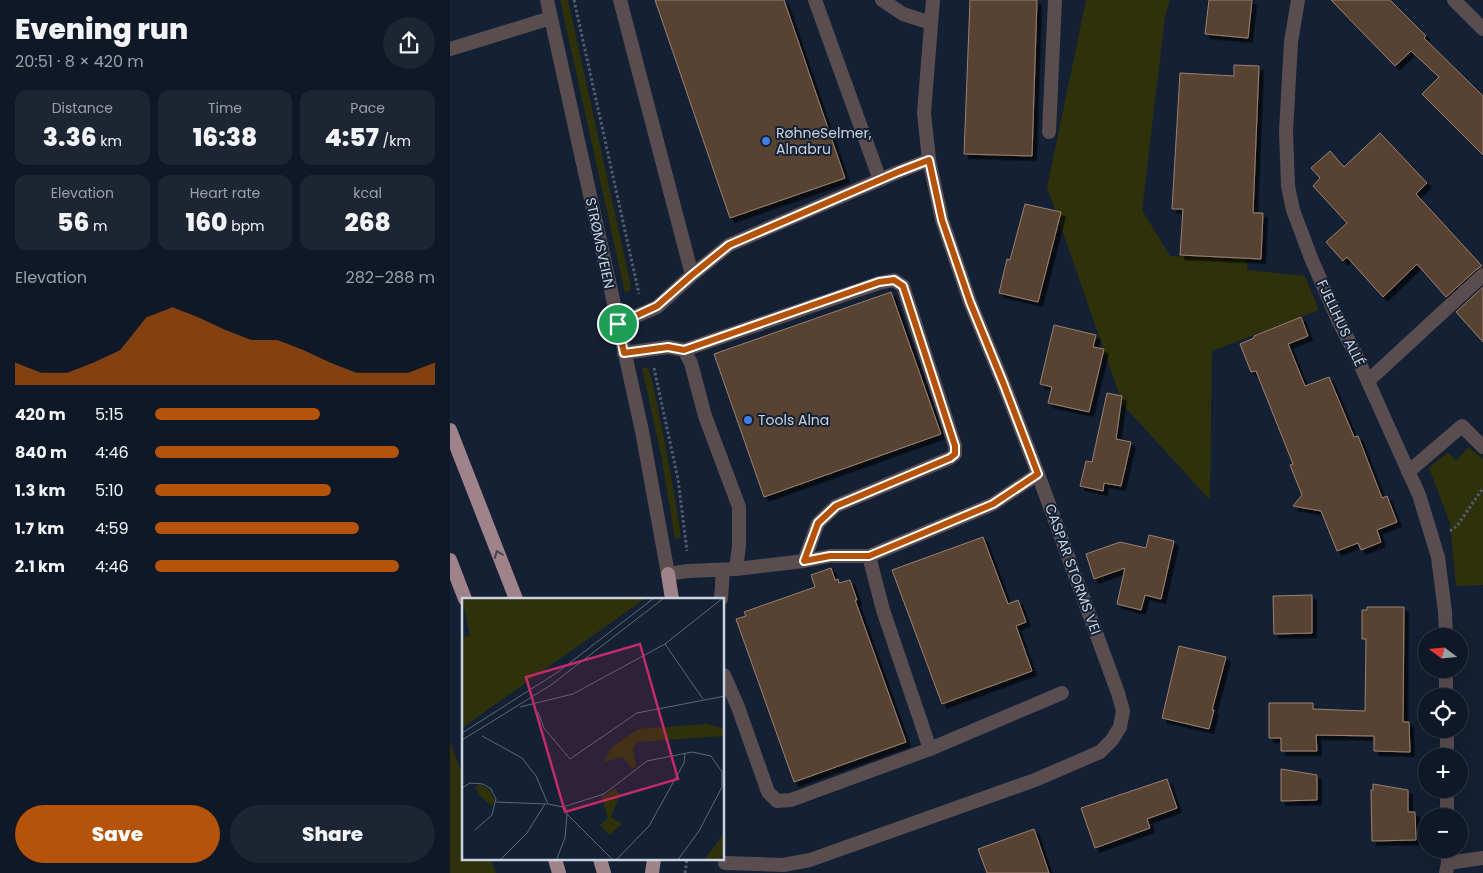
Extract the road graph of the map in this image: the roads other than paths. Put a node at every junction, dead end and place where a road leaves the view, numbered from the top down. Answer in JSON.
{"nodes":[{"id":1,"x":547,"y":0,"type":"edge"},
{"id":2,"x":620,"y":0,"type":"edge"},
{"id":3,"x":815,"y":0,"type":"edge"},
{"id":4,"x":882,"y":0,"type":"edge"},
{"id":5,"x":933,"y":0,"type":"edge"},
{"id":6,"x":1055,"y":0,"type":"edge"},
{"id":7,"x":1298,"y":0,"type":"edge"},
{"id":8,"x":1454,"y":0,"type":"edge"},
{"id":9,"x":551,"y":18,"type":"junction"},
{"id":10,"x":931,"y":24,"type":"junction"},
{"id":11,"x":1483,"y":29,"type":"edge"},
{"id":12,"x":450,"y":49,"type":"edge"},
{"id":13,"x":1049,"y":132,"type":"dead end"},
{"id":14,"x":929,"y":160,"type":"junction"},
{"id":15,"x":880,"y":180,"type":"junction"},
{"id":16,"x":692,"y":275,"type":"junction"},
{"id":17,"x":1483,"y":275,"type":"edge"},
{"id":18,"x":618,"y":324,"type":"junction"},
{"id":19,"x":684,"y":350,"type":"junction"},
{"id":20,"x":624,"y":353,"type":"junction"},
{"id":21,"x":1368,"y":381,"type":"junction"},
{"id":22,"x":450,"y":430,"type":"edge"},
{"id":23,"x":1483,"y":447,"type":"edge"},
{"id":24,"x":1408,"y":472,"type":"junction"},
{"id":25,"x":1038,"y":474,"type":"junction"},
{"id":26,"x":869,"y":556,"type":"junction"},
{"id":27,"x":450,"y":560,"type":"edge"},
{"id":28,"x":804,"y":561,"type":"junction"},
{"id":29,"x":729,"y":570,"type":"junction"},
{"id":30,"x":668,"y":574,"type":"junction"},
{"id":31,"x":466,"y":598,"type":"edge"},
{"id":32,"x":516,"y":598,"type":"edge"},
{"id":33,"x":672,"y":598,"type":"edge"},
{"id":34,"x":721,"y":598,"type":"edge"},
{"id":35,"x":1446,"y":628,"type":"edge"},
{"id":36,"x":725,"y":677,"type":"edge"},
{"id":37,"x":1062,"y":693,"type":"dead end"},
{"id":38,"x":930,"y":749,"type":"junction"},
{"id":39,"x":1483,"y":858,"type":"edge"},
{"id":40,"x":555,"y":860,"type":"edge"},
{"id":41,"x":600,"y":860,"type":"edge"},
{"id":42,"x":654,"y":860,"type":"edge"},
{"id":43,"x":1447,"y":861,"type":"edge"},
{"id":44,"x":725,"y":864,"type":"dead end"},
{"id":45,"x":559,"y":873,"type":"edge"},
{"id":46,"x":604,"y":873,"type":"edge"},
{"id":47,"x":652,"y":873,"type":"edge"}],
"edges":[{"from":1,"to":9,"type":"street","name":"STRØMSVEIEN"},
{"from":2,"to":16,"type":"street"},
{"from":3,"to":15,"type":"street"},
{"from":4,"to":10,"type":"street"},
{"from":5,"to":10,"type":"street","name":"CASPAR STORMS VEI"},
{"from":6,"to":13,"type":"street"},
{"from":7,"to":21,"type":"street","name":"FJELLHUS ALLÉ"},
{"from":8,"to":11,"type":"street"},
{"from":9,"to":12,"type":"street"},
{"from":9,"to":18,"type":"street","name":"STRØMSVEIEN"},
{"from":10,"to":14,"type":"street","name":"CASPAR STORMS VEI"},
{"from":14,"to":15,"type":"street"},
{"from":14,"to":25,"type":"street","name":"CASPAR STORMS VEI"},
{"from":15,"to":16,"type":"street"},
{"from":16,"to":18,"type":"street"},
{"from":17,"to":21,"type":"street"},
{"from":18,"to":20,"type":"street","name":"STRØMSVEIEN"},
{"from":19,"to":20,"type":"street"},
{"from":19,"to":28,"type":"street"},
{"from":19,"to":29,"type":"street"},
{"from":20,"to":30,"type":"street","name":"STRØMSVEIEN"},
{"from":21,"to":24,"type":"street","name":"FJELLHUS ALLÉ"},
{"from":32,"to":22,"type":"highway","one_way":true},
{"from":23,"to":24,"type":"street"},
{"from":24,"to":35,"type":"street","name":"FJELLHUS ALLÉ"},
{"from":25,"to":26,"type":"street"},
{"from":25,"to":44,"type":"street","name":"CASPAR STORMS VEI"},
{"from":26,"to":28,"type":"street"},
{"from":26,"to":38,"type":"street"},
{"from":27,"to":31,"type":"highway"},
{"from":28,"to":29,"type":"street"},
{"from":29,"to":30,"type":"street"},
{"from":29,"to":34,"type":"street"},
{"from":30,"to":33,"type":"highway"},
{"from":36,"to":38,"type":"street"},
{"from":37,"to":38,"type":"street"},
{"from":39,"to":43,"type":"street"},
{"from":40,"to":45,"type":"highway"},
{"from":41,"to":46,"type":"highway"},
{"from":42,"to":47,"type":"highway"}]}
